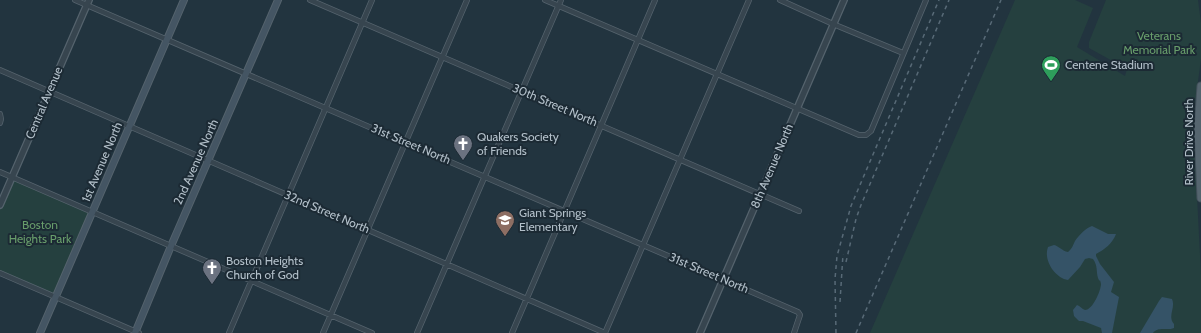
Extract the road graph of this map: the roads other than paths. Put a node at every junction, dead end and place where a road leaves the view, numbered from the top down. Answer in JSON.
{"nodes":[{"id":1,"x":75,"y":0,"type":"edge"},
{"id":2,"x":184,"y":0,"type":"edge"},
{"id":3,"x":278,"y":0,"type":"edge"},
{"id":4,"x":310,"y":0,"type":"edge"},
{"id":5,"x":372,"y":0,"type":"edge"},
{"id":6,"x":467,"y":0,"type":"edge"},
{"id":7,"x":545,"y":0,"type":"edge"},
{"id":8,"x":561,"y":0,"type":"edge"},
{"id":9,"x":655,"y":0,"type":"edge"},
{"id":10,"x":749,"y":0,"type":"edge"},
{"id":11,"x":780,"y":0,"type":"edge"},
{"id":12,"x":844,"y":0,"type":"edge"},
{"id":13,"x":926,"y":0,"type":"edge"},
{"id":14,"x":88,"y":2,"type":"edge"},
{"id":15,"x":559,"y":6,"type":"junction"},
{"id":16,"x":362,"y":23,"type":"junction"},
{"id":17,"x":833,"y":24,"type":"junction"},
{"id":18,"x":167,"y":40,"type":"junction"},
{"id":19,"x":637,"y":40,"type":"junction"},
{"id":20,"x":903,"y":53,"type":"junction"},
{"id":21,"x":442,"y":56,"type":"junction"},
{"id":22,"x":0,"y":70,"type":"edge"},
{"id":23,"x":246,"y":74,"type":"junction"},
{"id":24,"x":716,"y":74,"type":"junction"},
{"id":25,"x":1201,"y":86,"type":"edge"},
{"id":26,"x":521,"y":91,"type":"junction"},
{"id":27,"x":49,"y":92,"type":"junction"},
{"id":28,"x":326,"y":108,"type":"junction"},
{"id":29,"x":796,"y":108,"type":"junction"},
{"id":30,"x":0,"y":114,"type":"edge"},
{"id":31,"x":0,"y":123,"type":"edge"},
{"id":32,"x":600,"y":125,"type":"junction"},
{"id":33,"x":129,"y":127,"type":"junction"},
{"id":34,"x":406,"y":142,"type":"junction"},
{"id":35,"x":680,"y":159,"type":"junction"},
{"id":36,"x":209,"y":161,"type":"junction"},
{"id":37,"x":0,"y":172,"type":"edge"},
{"id":38,"x":485,"y":176,"type":"junction"},
{"id":39,"x":12,"y":177,"type":"junction"},
{"id":40,"x":760,"y":194,"type":"junction"},
{"id":41,"x":288,"y":195,"type":"junction"},
{"id":42,"x":1201,"y":198,"type":"edge"},
{"id":43,"x":0,"y":205,"type":"edge"},
{"id":44,"x":564,"y":210,"type":"junction"},
{"id":45,"x":799,"y":211,"type":"dead end"},
{"id":46,"x":93,"y":212,"type":"junction"},
{"id":47,"x":368,"y":229,"type":"junction"},
{"id":48,"x":643,"y":244,"type":"junction"},
{"id":49,"x":171,"y":246,"type":"junction"},
{"id":50,"x":447,"y":264,"type":"junction"},
{"id":51,"x":0,"y":273,"type":"edge"},
{"id":52,"x":723,"y":279,"type":"junction"},
{"id":53,"x":252,"y":281,"type":"junction"},
{"id":54,"x":55,"y":297,"type":"junction"},
{"id":55,"x":526,"y":299,"type":"junction"},
{"id":56,"x":330,"y":316,"type":"junction"},
{"id":57,"x":137,"y":332,"type":"edge"},
{"id":58,"x":40,"y":333,"type":"edge"},
{"id":59,"x":229,"y":333,"type":"edge"},
{"id":60,"x":323,"y":333,"type":"edge"},
{"id":61,"x":372,"y":333,"type":"edge"},
{"id":62,"x":417,"y":333,"type":"edge"},
{"id":63,"x":512,"y":333,"type":"edge"},
{"id":64,"x":605,"y":333,"type":"edge"},
{"id":65,"x":700,"y":333,"type":"edge"},
{"id":66,"x":794,"y":333,"type":"edge"}],
"edges":[{"from":1,"to":14,"type":"street","name":"31st Street North"},
{"from":2,"to":18,"type":"main road","name":"1st Avenue North"},
{"from":3,"to":23,"type":"main road","name":"2nd Avenue North"},
{"from":4,"to":16,"type":"street","name":"30th Street North"},
{"from":5,"to":16,"type":"street"},
{"from":6,"to":21,"type":"street"},
{"from":7,"to":15,"type":"street"},
{"from":8,"to":15,"type":"street"},
{"from":9,"to":19,"type":"street"},
{"from":10,"to":24,"type":"street"},
{"from":11,"to":17,"type":"street"},
{"from":12,"to":17,"type":"street","name":"8th Avenue North"},
{"from":13,"to":20,"type":"street"},
{"from":14,"to":18,"type":"street","name":"31st Street North"},
{"from":14,"to":27,"type":"street","name":"Central Avenue"},
{"from":15,"to":19,"type":"street"},
{"from":15,"to":26,"type":"street"},
{"from":16,"to":21,"type":"street","name":"30th Street North"},
{"from":16,"to":28,"type":"street"},
{"from":17,"to":20,"type":"street"},
{"from":17,"to":29,"type":"street","name":"8th Avenue North"},
{"from":18,"to":23,"type":"street","name":"31st Street North"},
{"from":18,"to":33,"type":"main road","name":"1st Avenue North"},
{"from":19,"to":24,"type":"street"},
{"from":19,"to":32,"type":"street"},
{"from":20,"to":29,"type":"street"},
{"from":21,"to":26,"type":"street","name":"30th Street North"},
{"from":21,"to":34,"type":"street"},
{"from":22,"to":27,"type":"street","name":"32nd Street North"},
{"from":23,"to":28,"type":"street","name":"31st Street North"},
{"from":23,"to":36,"type":"main road","name":"2nd Avenue North"},
{"from":24,"to":29,"type":"street"},
{"from":24,"to":35,"type":"street"},
{"from":25,"to":42,"type":"main road","name":"River Drive North"},
{"from":26,"to":32,"type":"street","name":"30th Street North"},
{"from":26,"to":38,"type":"street"},
{"from":27,"to":33,"type":"street","name":"32nd Street North"},
{"from":27,"to":39,"type":"street","name":"Central Avenue"},
{"from":28,"to":34,"type":"street","name":"31st Street North"},
{"from":28,"to":41,"type":"street"},
{"from":29,"to":40,"type":"street","name":"8th Avenue North"},
{"from":30,"to":31,"type":"street"},
{"from":32,"to":35,"type":"street","name":"30th Street North"},
{"from":32,"to":44,"type":"street"},
{"from":33,"to":36,"type":"street","name":"32nd Street North"},
{"from":33,"to":46,"type":"main road","name":"1st Avenue North"},
{"from":34,"to":38,"type":"street","name":"31st Street North"},
{"from":34,"to":47,"type":"street"},
{"from":35,"to":40,"type":"street","name":"30th Street North"},
{"from":35,"to":48,"type":"street"},
{"from":36,"to":41,"type":"street","name":"32nd Street North"},
{"from":36,"to":49,"type":"main road","name":"2nd Avenue North"},
{"from":37,"to":39,"type":"street"},
{"from":38,"to":44,"type":"street","name":"31st Street North"},
{"from":38,"to":50,"type":"street"},
{"from":39,"to":43,"type":"street","name":"Central Avenue"},
{"from":39,"to":46,"type":"street"},
{"from":40,"to":45,"type":"street","name":"30th Street North"},
{"from":40,"to":52,"type":"street","name":"8th Avenue North"},
{"from":41,"to":47,"type":"street","name":"32nd Street North"},
{"from":41,"to":53,"type":"street"},
{"from":44,"to":48,"type":"street","name":"31st Street North"},
{"from":44,"to":55,"type":"street"},
{"from":46,"to":49,"type":"street"},
{"from":46,"to":54,"type":"main road","name":"1st Avenue North"},
{"from":47,"to":50,"type":"street","name":"32nd Street North"},
{"from":47,"to":56,"type":"street"},
{"from":48,"to":52,"type":"street","name":"31st Street North"},
{"from":48,"to":64,"type":"street"},
{"from":49,"to":53,"type":"street"},
{"from":49,"to":57,"type":"main road","name":"2nd Avenue North"},
{"from":50,"to":55,"type":"street","name":"32nd Street North"},
{"from":50,"to":62,"type":"street"},
{"from":51,"to":54,"type":"street"},
{"from":52,"to":65,"type":"street","name":"8th Avenue North"},
{"from":52,"to":66,"type":"street","name":"31st Street North"},
{"from":53,"to":56,"type":"street"},
{"from":53,"to":59,"type":"street"},
{"from":54,"to":57,"type":"street"},
{"from":54,"to":58,"type":"main road","name":"1st Avenue North"},
{"from":55,"to":63,"type":"street"},
{"from":55,"to":64,"type":"street","name":"32nd Street North"},
{"from":56,"to":60,"type":"street"},
{"from":56,"to":61,"type":"street"}]}
